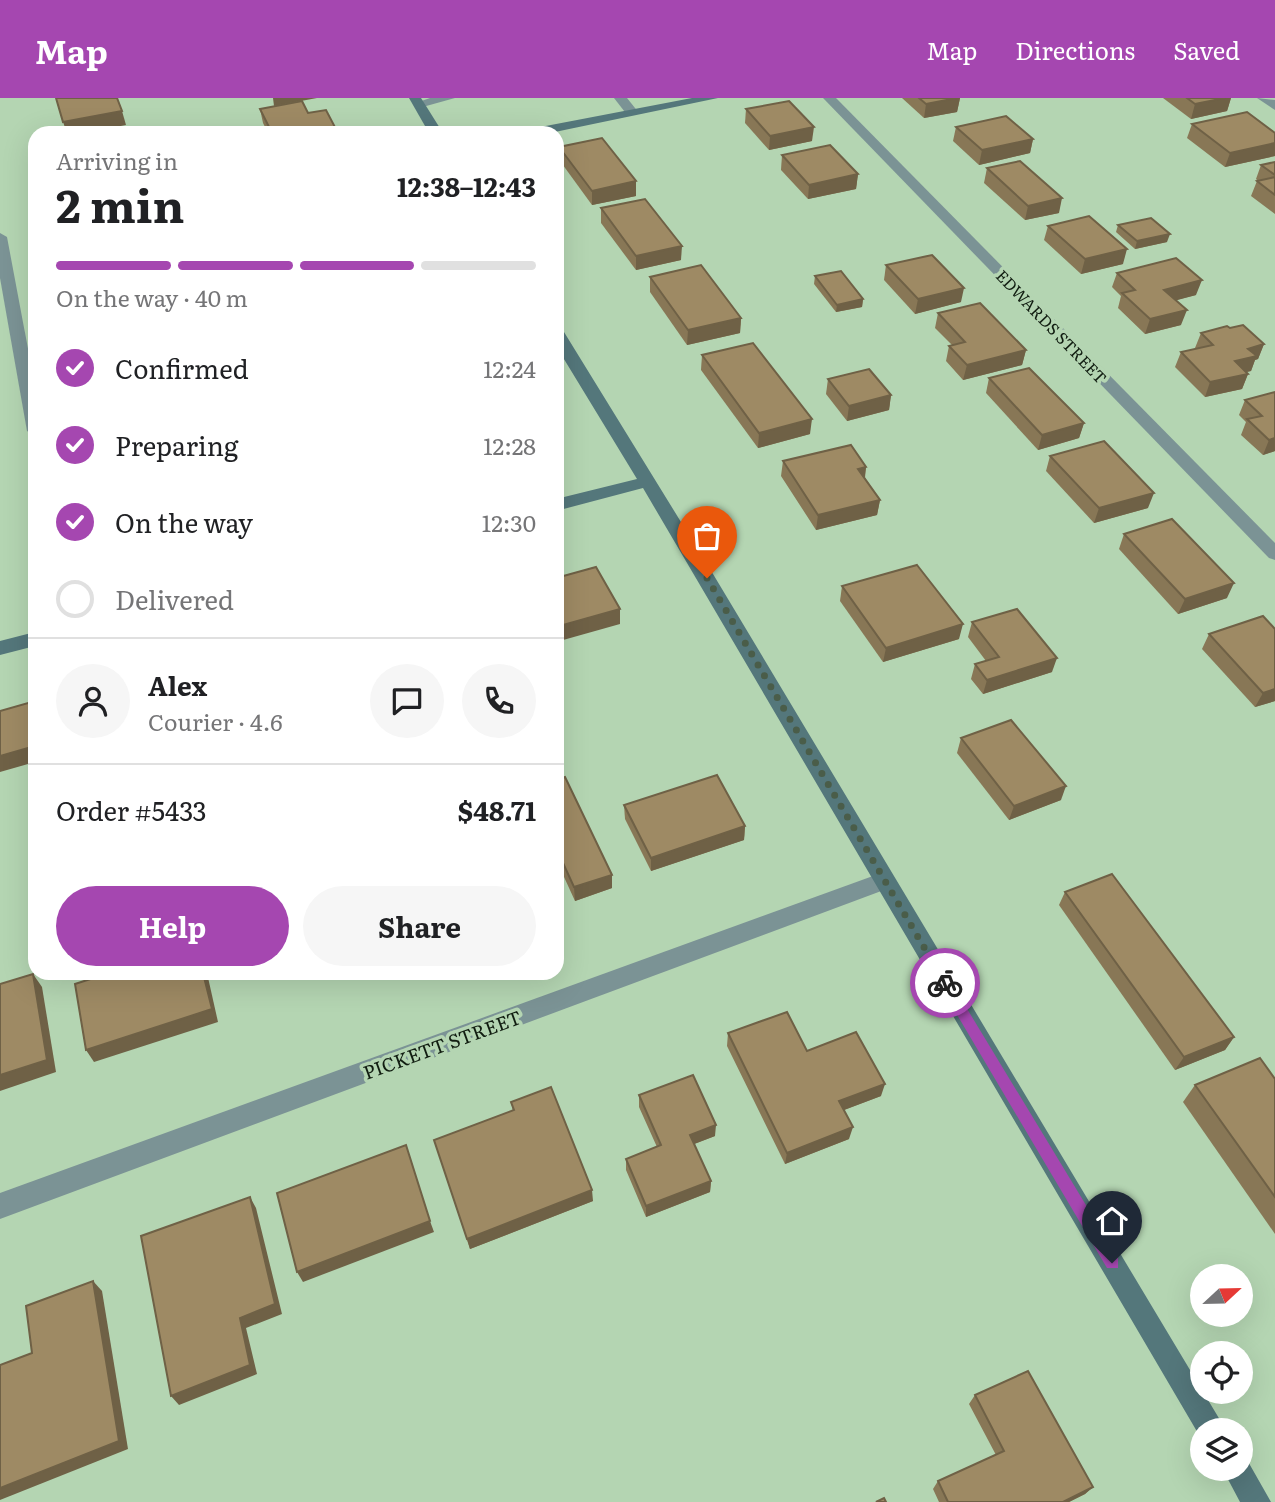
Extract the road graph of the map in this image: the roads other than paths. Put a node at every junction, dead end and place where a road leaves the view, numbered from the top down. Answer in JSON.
{"nodes":[{"id":1,"x":449,"y":98,"type":"edge"},
{"id":2,"x":620,"y":98,"type":"edge"},
{"id":3,"x":712,"y":98,"type":"edge"},
{"id":4,"x":829,"y":98,"type":"edge"},
{"id":5,"x":1263,"y":98,"type":"edge"},
{"id":6,"x":417,"y":101,"type":"edge"},
{"id":7,"x":1275,"y":106,"type":"edge"},
{"id":8,"x":633,"y":113,"type":"junction"},
{"id":9,"x":432,"y":126,"type":"edge"},
{"id":10,"x":564,"y":126,"type":"edge"},
{"id":11,"x":0,"y":237,"type":"edge"},
{"id":12,"x":564,"y":345,"type":"edge"},
{"id":13,"x":28,"y":392,"type":"edge"},
{"id":14,"x":646,"y":482,"type":"junction"},
{"id":15,"x":564,"y":503,"type":"edge"},
{"id":16,"x":1275,"y":554,"type":"edge"},
{"id":17,"x":28,"y":641,"type":"edge"},
{"id":18,"x":0,"y":648,"type":"edge"},
{"id":19,"x":884,"y":881,"type":"junction"},
{"id":20,"x":0,"y":1206,"type":"edge"},
{"id":21,"x":1206,"y":1418,"type":"edge"},
{"id":22,"x":1244,"y":1481,"type":"edge"},
{"id":23,"x":1256,"y":1502,"type":"edge"}],
"edges":[{"from":1,"to":6,"type":"street"},
{"from":2,"to":8,"type":"street"},
{"from":3,"to":8,"type":"street"},
{"from":4,"to":16,"type":"street","name":"EDWARDS STREET"},
{"from":5,"to":7,"type":"street"},
{"from":6,"to":9,"type":"street"},
{"from":8,"to":10,"type":"street"},
{"from":11,"to":13,"type":"street"},
{"from":12,"to":14,"type":"street"},
{"from":14,"to":15,"type":"street"},
{"from":14,"to":19,"type":"street"},
{"from":17,"to":18,"type":"street"},
{"from":19,"to":20,"type":"street","name":"PICKETT STREET"},
{"from":19,"to":21,"type":"street"},
{"from":22,"to":23,"type":"street"}]}
